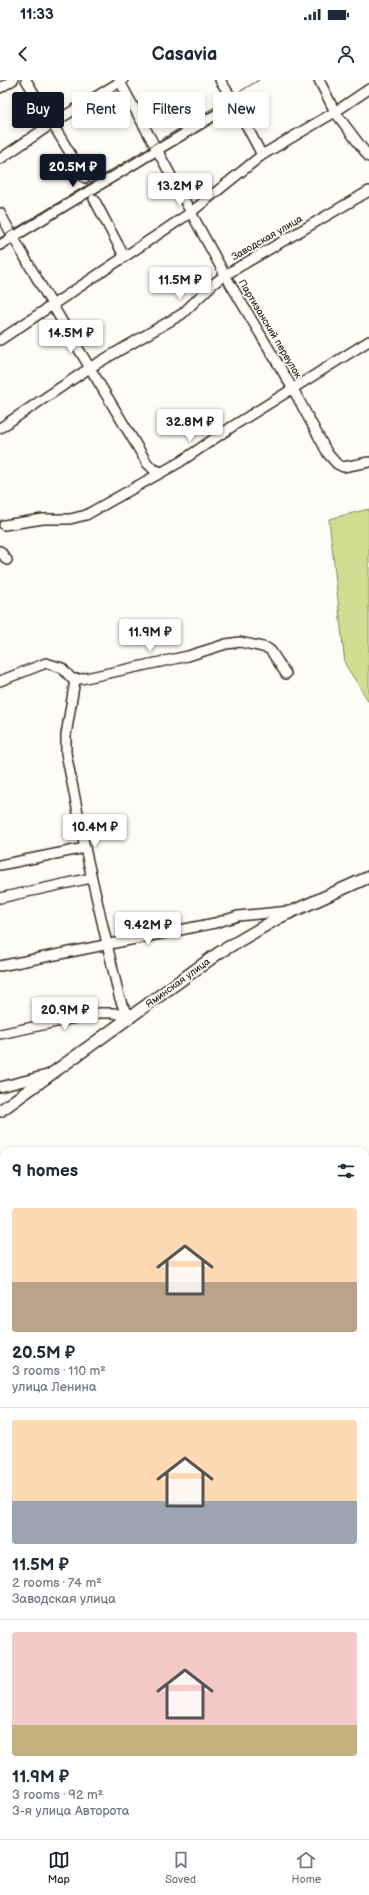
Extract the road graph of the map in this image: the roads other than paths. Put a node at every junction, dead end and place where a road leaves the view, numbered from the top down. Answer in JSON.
{"nodes":[{"id":1,"x":13,"y":80,"type":"edge"},
{"id":2,"x":26,"y":80,"type":"edge"},
{"id":3,"x":121,"y":80,"type":"edge"},
{"id":4,"x":220,"y":80,"type":"edge"},
{"id":5,"x":319,"y":80,"type":"edge"},
{"id":6,"x":0,"y":88,"type":"edge"},
{"id":7,"x":369,"y":89,"type":"edge"},
{"id":8,"x":34,"y":92,"type":"edge"},
{"id":9,"x":228,"y":92,"type":"edge"},
{"id":10,"x":335,"y":112,"type":"junction"},
{"id":11,"x":64,"y":116,"type":"edge"},
{"id":12,"x":213,"y":116,"type":"edge"},
{"id":13,"x":46,"y":128,"type":"edge"},
{"id":14,"x":56,"y":128,"type":"edge"},
{"id":15,"x":248,"y":128,"type":"edge"},
{"id":16,"x":157,"y":150,"type":"junction"},
{"id":17,"x":262,"y":155,"type":"junction"},
{"id":18,"x":369,"y":157,"type":"edge"},
{"id":19,"x":0,"y":159,"type":"edge"},
{"id":20,"x":86,"y":178,"type":"dead end"},
{"id":21,"x":369,"y":191,"type":"edge"},
{"id":22,"x":94,"y":198,"type":"dead end"},
{"id":23,"x":0,"y":213,"type":"edge"},
{"id":24,"x":190,"y":213,"type":"junction"},
{"id":25,"x":13,"y":237,"type":"junction"},
{"id":26,"x":0,"y":245,"type":"edge"},
{"id":27,"x":124,"y":256,"type":"junction"},
{"id":28,"x":225,"y":275,"type":"junction"},
{"id":29,"x":52,"y":305,"type":"junction"},
{"id":30,"x":0,"y":340,"type":"edge"},
{"id":31,"x":369,"y":341,"type":"edge"},
{"id":32,"x":91,"y":367,"type":"junction"},
{"id":33,"x":293,"y":389,"type":"junction"},
{"id":34,"x":0,"y":428,"type":"edge"},
{"id":35,"x":369,"y":462,"type":"edge"},
{"id":36,"x":162,"y":472,"type":"junction"},
{"id":37,"x":1,"y":524,"type":"edge"},
{"id":38,"x":0,"y":552,"type":"edge"},
{"id":39,"x":7,"y":560,"type":"dead end"},
{"id":40,"x":286,"y":674,"type":"dead end"},
{"id":41,"x":75,"y":680,"type":"junction"},
{"id":42,"x":0,"y":681,"type":"edge"},
{"id":43,"x":84,"y":848,"type":"junction"},
{"id":44,"x":0,"y":865,"type":"edge"},
{"id":45,"x":369,"y":877,"type":"edge"},
{"id":46,"x":92,"y":878,"type":"junction"},
{"id":47,"x":0,"y":898,"type":"edge"},
{"id":48,"x":294,"y":911,"type":"junction"},
{"id":49,"x":107,"y":944,"type":"junction"},
{"id":50,"x":0,"y":966,"type":"edge"},
{"id":51,"x":132,"y":1017,"type":"junction"},
{"id":52,"x":0,"y":1034,"type":"edge"},
{"id":53,"x":53,"y":1074,"type":"junction"},
{"id":54,"x":0,"y":1087,"type":"edge"},
{"id":55,"x":0,"y":1111,"type":"edge"}],
"edges":[{"from":1,"to":6,"type":"street"},
{"from":2,"to":8,"type":"street"},
{"from":3,"to":11,"type":"street"},
{"from":3,"to":16,"type":"street","name":"Партизанский переулок"},
{"from":4,"to":9,"type":"street"},
{"from":5,"to":10,"type":"street"},
{"from":7,"to":10,"type":"street"},
{"from":10,"to":17,"type":"street"},
{"from":10,"to":18,"type":"street"},
{"from":12,"to":16,"type":"street"},
{"from":13,"to":19,"type":"street"},
{"from":14,"to":20,"type":"street"},
{"from":15,"to":17,"type":"street"},
{"from":16,"to":24,"type":"street","name":"Партизанский переулок"},
{"from":16,"to":25,"type":"street"},
{"from":17,"to":24,"type":"street"},
{"from":21,"to":28,"type":"street","name":"Заводская улица"},
{"from":22,"to":27,"type":"street"},
{"from":23,"to":25,"type":"street"},
{"from":24,"to":27,"type":"street"},
{"from":24,"to":28,"type":"street","name":"Партизанский переулок"},
{"from":25,"to":26,"type":"street"},
{"from":25,"to":29,"type":"street"},
{"from":27,"to":29,"type":"street"},
{"from":28,"to":32,"type":"street","name":"Заводская улица"},
{"from":28,"to":33,"type":"street","name":"Партизанский переулок"},
{"from":29,"to":30,"type":"street"},
{"from":29,"to":32,"type":"street"},
{"from":31,"to":33,"type":"street"},
{"from":32,"to":34,"type":"street","name":"Заводская улица"},
{"from":32,"to":36,"type":"street"},
{"from":33,"to":35,"type":"street","name":"Партизанский переулок"},
{"from":33,"to":36,"type":"street"},
{"from":36,"to":37,"type":"street"},
{"from":38,"to":39,"type":"street"},
{"from":40,"to":41,"type":"street"},
{"from":41,"to":42,"type":"street"},
{"from":41,"to":43,"type":"street"},
{"from":43,"to":44,"type":"street"},
{"from":43,"to":46,"type":"street"},
{"from":45,"to":48,"type":"main road","name":"Яминская улица"},
{"from":46,"to":47,"type":"street"},
{"from":46,"to":49,"type":"street"},
{"from":48,"to":49,"type":"street"},
{"from":48,"to":51,"type":"main road","name":"Яминская улица"},
{"from":49,"to":50,"type":"street"},
{"from":49,"to":51,"type":"street"},
{"from":51,"to":52,"type":"street"},
{"from":51,"to":53,"type":"main road","name":"Яминская улица"},
{"from":53,"to":54,"type":"street"},
{"from":53,"to":55,"type":"main road","name":"Яминская улица"}]}
